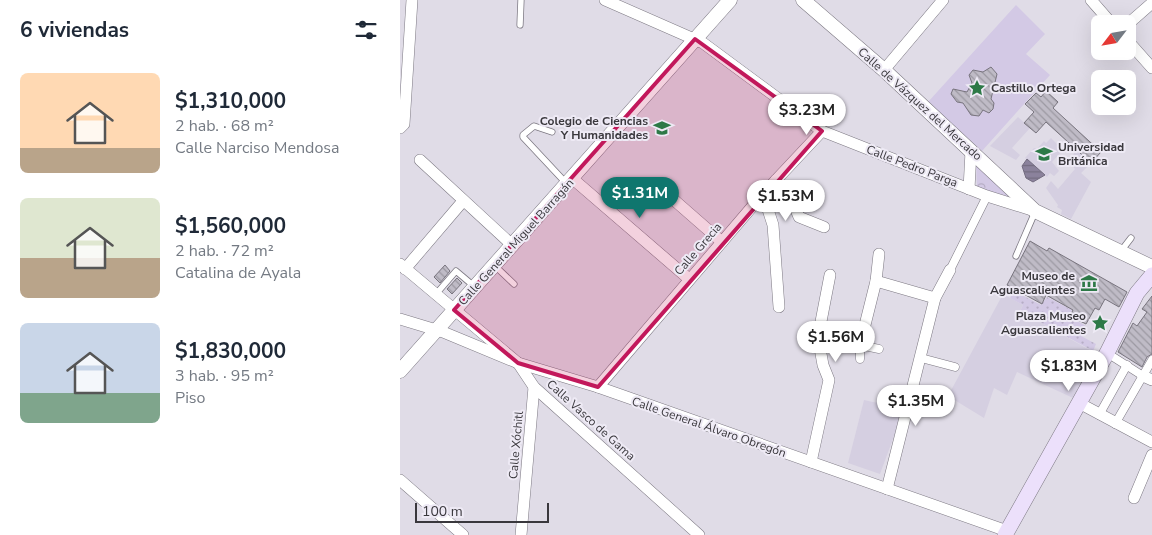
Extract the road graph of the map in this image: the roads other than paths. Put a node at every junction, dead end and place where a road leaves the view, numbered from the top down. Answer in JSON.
{"nodes":[{"id":1,"x":412,"y":0,"type":"edge"},
{"id":2,"x":521,"y":0,"type":"edge"},
{"id":3,"x":606,"y":0,"type":"edge"},
{"id":4,"x":730,"y":0,"type":"edge"},
{"id":5,"x":803,"y":0,"type":"edge"},
{"id":6,"x":943,"y":0,"type":"edge"},
{"id":7,"x":1091,"y":0,"type":"edge"},
{"id":8,"x":1152,"y":3,"type":"edge"},
{"id":9,"x":1104,"y":15,"type":"edge"},
{"id":10,"x":1136,"y":17,"type":"edge"},
{"id":11,"x":520,"y":25,"type":"dead end"},
{"id":12,"x":696,"y":39,"type":"junction"},
{"id":13,"x":1136,"y":50,"type":"edge"},
{"id":14,"x":1152,"y":68,"type":"edge"},
{"id":15,"x":884,"y":70,"type":"junction"},
{"id":16,"x":400,"y":128,"type":"edge"},
{"id":17,"x":822,"y":131,"type":"junction"},
{"id":18,"x":552,"y":132,"type":"dead end"},
{"id":19,"x":972,"y":151,"type":"junction"},
{"id":20,"x":420,"y":160,"type":"dead end"},
{"id":21,"x":776,"y":180,"type":"junction"},
{"id":22,"x":570,"y":182,"type":"junction"},
{"id":23,"x":658,"y":186,"type":"dead end"},
{"id":24,"x":969,"y":189,"type":"junction"},
{"id":25,"x":763,"y":194,"type":"junction"},
{"id":26,"x":987,"y":196,"type":"junction"},
{"id":27,"x":464,"y":201,"type":"junction"},
{"id":28,"x":1035,"y":211,"type":"junction"},
{"id":29,"x":824,"y":227,"type":"dead end"},
{"id":30,"x":1131,"y":238,"type":"dead end"},
{"id":31,"x":722,"y":242,"type":"junction"},
{"id":32,"x":511,"y":244,"type":"junction"},
{"id":33,"x":1122,"y":250,"type":"junction"},
{"id":34,"x":880,"y":254,"type":"dead end"},
{"id":35,"x":1016,"y":256,"type":"dead end"},
{"id":36,"x":494,"y":265,"type":"junction"},
{"id":37,"x":402,"y":266,"type":"edge"},
{"id":38,"x":1152,"y":267,"type":"edge"},
{"id":39,"x":950,"y":270,"type":"joint"},
{"id":40,"x":830,"y":275,"type":"dead end"},
{"id":41,"x":1152,"y":275,"type":"edge"},
{"id":42,"x":689,"y":279,"type":"junction"},
{"id":43,"x":876,"y":280,"type":"junction"},
{"id":44,"x":514,"y":284,"type":"dead end"},
{"id":45,"x":476,"y":286,"type":"junction"},
{"id":46,"x":435,"y":295,"type":"junction"},
{"id":47,"x":935,"y":298,"type":"junction"},
{"id":48,"x":779,"y":307,"type":"dead end"},
{"id":49,"x":454,"y":310,"type":"junction"},
{"id":50,"x":400,"y":318,"type":"edge"},
{"id":51,"x":436,"y":331,"type":"junction"},
{"id":52,"x":860,"y":345,"type":"junction"},
{"id":53,"x":879,"y":349,"type":"dead end"},
{"id":54,"x":1107,"y":353,"type":"junction"},
{"id":55,"x":921,"y":358,"type":"junction"},
{"id":56,"x":860,"y":359,"type":"dead end"},
{"id":57,"x":1152,"y":360,"type":"edge"},
{"id":58,"x":518,"y":363,"type":"junction"},
{"id":59,"x":1127,"y":365,"type":"junction"},
{"id":60,"x":955,"y":367,"type":"dead end"},
{"id":61,"x":400,"y":371,"type":"edge"},
{"id":62,"x":1148,"y":378,"type":"edge"},
{"id":63,"x":534,"y":387,"type":"junction"},
{"id":64,"x":598,"y":388,"type":"junction"},
{"id":65,"x":1079,"y":403,"type":"junction"},
{"id":66,"x":1099,"y":415,"type":"junction"},
{"id":67,"x":1115,"y":424,"type":"junction"},
{"id":68,"x":1152,"y":442,"type":"edge"},
{"id":69,"x":1152,"y":455,"type":"edge"},
{"id":70,"x":811,"y":462,"type":"junction"},
{"id":71,"x":400,"y":480,"type":"edge"},
{"id":72,"x":887,"y":490,"type":"junction"},
{"id":73,"x":1134,"y":498,"type":"dead end"},
{"id":74,"x":460,"y":534,"type":"edge"},
{"id":75,"x":1010,"y":534,"type":"edge"},
{"id":76,"x":521,"y":535,"type":"edge"},
{"id":77,"x":700,"y":535,"type":"edge"}],
"edges":[{"from":1,"to":16,"type":"street"},
{"from":2,"to":11,"type":"lane"},
{"from":3,"to":12,"type":"street","name":"Calle Pedro Parga"},
{"from":4,"to":12,"type":"street","name":"Calle General Miguel Barragán"},
{"from":5,"to":15,"type":"street","name":"Calle de Vázquez del Mercado"},
{"from":6,"to":15,"type":"street"},
{"from":7,"to":9,"type":"street"},
{"from":8,"to":10,"type":"street"},
{"from":12,"to":17,"type":"street","name":"Calle Pedro Parga"},
{"from":12,"to":22,"type":"street","name":"Calle General Miguel Barragán"},
{"from":13,"to":14,"type":"street"},
{"from":15,"to":19,"type":"street","name":"Calle de Vázquez del Mercado"},
{"from":17,"to":21,"type":"street","name":"Calle Grecia"},
{"from":17,"to":24,"type":"street","name":"Calle Pedro Parga"},
{"from":18,"to":22,"type":"lane"},
{"from":19,"to":24,"type":"street"},
{"from":19,"to":28,"type":"street","name":"Calle de Vázquez del Mercado"},
{"from":20,"to":27,"type":"street"},
{"from":21,"to":25,"type":"street","name":"Calle Grecia"},
{"from":21,"to":29,"type":"street"},
{"from":22,"to":32,"type":"street","name":"Calle General Miguel Barragán"},
{"from":22,"to":42,"type":"street"},
{"from":23,"to":31,"type":"street"},
{"from":24,"to":26,"type":"street","name":"Calle Pedro Parga"},
{"from":25,"to":31,"type":"street","name":"Calle Grecia"},
{"from":25,"to":48,"type":"street"},
{"from":26,"to":28,"type":"street","name":"Calle Pedro Parga"},
{"from":26,"to":39,"type":"street"},
{"from":27,"to":32,"type":"street"},
{"from":27,"to":37,"type":"street"},
{"from":28,"to":33,"type":"street","name":"Calle Pedro Parga"},
{"from":28,"to":35,"type":"lane"},
{"from":30,"to":33,"type":"lane"},
{"from":31,"to":42,"type":"street","name":"Calle Grecia"},
{"from":32,"to":36,"type":"street","name":"Calle General Miguel Barragán"},
{"from":33,"to":38,"type":"street","name":"Calle Pedro Parga"},
{"from":34,"to":43,"type":"street"},
{"from":36,"to":44,"type":"lane"},
{"from":36,"to":45,"type":"street","name":"Calle General Miguel Barragán"},
{"from":37,"to":46,"type":"street","name":"Calle Vasco de Gama"},
{"from":39,"to":47,"type":"street"},
{"from":40,"to":70,"type":"street"},
{"from":41,"to":54,"type":"main road"},
{"from":42,"to":64,"type":"street","name":"Calle Grecia"},
{"from":43,"to":47,"type":"street"},
{"from":43,"to":52,"type":"street"},
{"from":45,"to":46,"type":"lane"},
{"from":45,"to":49,"type":"street","name":"Calle General Miguel Barragán"},
{"from":46,"to":49,"type":"street","name":"Calle Vasco de Gama"},
{"from":47,"to":55,"type":"street"},
{"from":49,"to":51,"type":"street","name":"Calle General Miguel Barragán"},
{"from":49,"to":58,"type":"street","name":"Calle Vasco de Gama"},
{"from":50,"to":51,"type":"street","name":"Calle General Álvaro Obregón"},
{"from":51,"to":58,"type":"street","name":"Calle General Álvaro Obregón"},
{"from":51,"to":61,"type":"street","name":"Calle General Miguel Barragán"},
{"from":52,"to":53,"type":"street"},
{"from":52,"to":56,"type":"street"},
{"from":54,"to":59,"type":"street"},
{"from":54,"to":65,"type":"main road"},
{"from":55,"to":60,"type":"street"},
{"from":55,"to":72,"type":"street"},
{"from":57,"to":62,"type":"street"},
{"from":58,"to":63,"type":"street","name":"Calle Vasco de Gama"},
{"from":58,"to":64,"type":"street","name":"Calle General Álvaro Obregón"},
{"from":59,"to":62,"type":"street"},
{"from":59,"to":66,"type":"street"},
{"from":62,"to":67,"type":"street"},
{"from":63,"to":76,"type":"street","name":"Calle Xóchitl"},
{"from":63,"to":77,"type":"street","name":"Calle Vasco de Gama"},
{"from":64,"to":70,"type":"street","name":"Calle General Álvaro Obregón"},
{"from":65,"to":66,"type":"street"},
{"from":65,"to":75,"type":"main road"},
{"from":66,"to":67,"type":"street"},
{"from":67,"to":68,"type":"street"},
{"from":69,"to":73,"type":"street"},
{"from":70,"to":72,"type":"street","name":"Calle General Álvaro Obregón"},
{"from":71,"to":74,"type":"street"},
{"from":72,"to":75,"type":"street","name":"Calle General Álvaro Obregón"}]}
